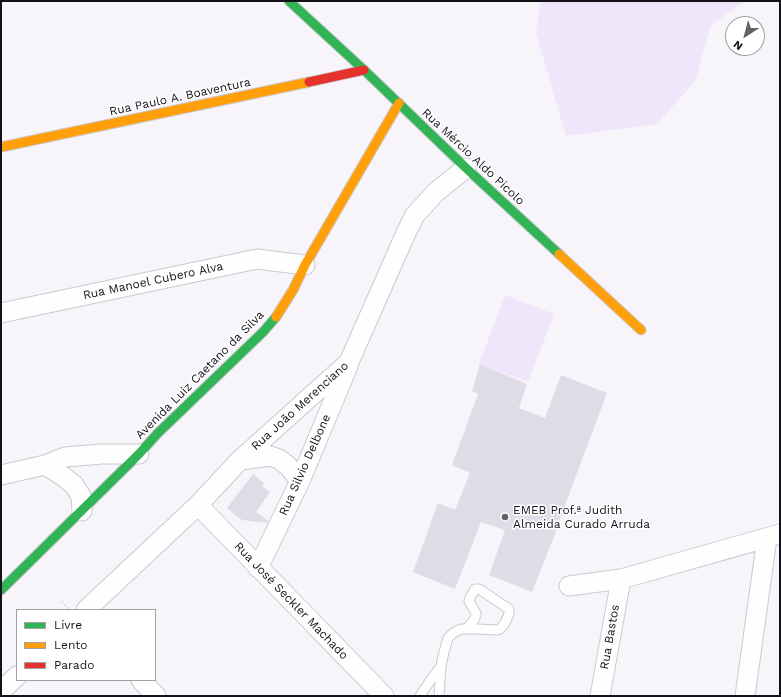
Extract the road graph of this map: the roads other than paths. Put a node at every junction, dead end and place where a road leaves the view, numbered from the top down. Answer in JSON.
{"nodes":[{"id":1,"x":289,"y":1,"type":"edge"},
{"id":2,"x":364,"y":70,"type":"junction"},
{"id":3,"x":398,"y":103,"type":"junction"},
{"id":4,"x":1,"y":148,"type":"edge"},
{"id":5,"x":466,"y":168,"type":"junction"},
{"id":6,"x":305,"y":265,"type":"junction"},
{"id":7,"x":1,"y":313,"type":"edge"},
{"id":8,"x":641,"y":330,"type":"dead end"},
{"id":9,"x":350,"y":362,"type":"junction"},
{"id":10,"x":139,"y":454,"type":"junction"},
{"id":11,"x":240,"y":460,"type":"junction"},
{"id":12,"x":45,"y":465,"type":"junction"},
{"id":13,"x":1,"y":475,"type":"edge"},
{"id":14,"x":300,"y":481,"type":"junction"},
{"id":15,"x":198,"y":505,"type":"junction"},
{"id":16,"x":82,"y":511,"type":"junction"},
{"id":17,"x":774,"y":536,"type":"edge"},
{"id":18,"x":258,"y":568,"type":"junction"},
{"id":19,"x":621,"y":579,"type":"junction"},
{"id":20,"x":569,"y":586,"type":"dead end"},
{"id":21,"x":1,"y":590,"type":"edge"},
{"id":22,"x":87,"y":609,"type":"edge"},
{"id":23,"x":468,"y":628,"type":"junction"},
{"id":24,"x":441,"y":666,"type":"junction"},
{"id":25,"x":16,"y":677,"type":"edge"},
{"id":26,"x":142,"y":681,"type":"edge"},
{"id":27,"x":1,"y":691,"type":"edge"},
{"id":28,"x":156,"y":696,"type":"edge"},
{"id":29,"x":384,"y":696,"type":"edge"},
{"id":30,"x":420,"y":696,"type":"edge"},
{"id":31,"x":439,"y":696,"type":"edge"},
{"id":32,"x":600,"y":696,"type":"edge"},
{"id":33,"x":745,"y":696,"type":"edge"}],
"edges":[{"from":1,"to":2,"type":"street","name":"Rua Mércio Aldo Pícolo"},
{"from":2,"to":3,"type":"street","name":"Rua Mércio Aldo Pícolo"},
{"from":2,"to":4,"type":"street","name":"Rua Paulo A. Boaventura"},
{"from":3,"to":5,"type":"street","name":"Rua Mércio Aldo Pícolo"},
{"from":3,"to":6,"type":"street","name":"Avenida Luiz Caetano da Silva"},
{"from":5,"to":8,"type":"street","name":"Rua Mércio Aldo Pícolo"},
{"from":5,"to":9,"type":"street","name":"Rua João Merenciano"},
{"from":6,"to":7,"type":"street","name":"Rua Manoel Cubero Alva"},
{"from":6,"to":10,"type":"street","name":"Avenida Luiz Caetano da Silva"},
{"from":9,"to":11,"type":"street","name":"Rua João Merenciano"},
{"from":9,"to":14,"type":"street","name":"Rua Silvio Delbone"},
{"from":10,"to":12,"type":"street"},
{"from":10,"to":16,"type":"street","name":"Avenida Luiz Caetano da Silva"},
{"from":11,"to":14,"type":"street"},
{"from":11,"to":15,"type":"street","name":"Rua João Merenciano"},
{"from":12,"to":13,"type":"street"},
{"from":12,"to":16,"type":"street"},
{"from":14,"to":18,"type":"street","name":"Rua Silvio Delbone"},
{"from":15,"to":18,"type":"street","name":"Rua José Seckler Machado"},
{"from":15,"to":22,"type":"street","name":"Rua João Merenciano"},
{"from":16,"to":21,"type":"street","name":"Avenida Luiz Caetano da Silva"},
{"from":17,"to":19,"type":"street"},
{"from":17,"to":33,"type":"street"},
{"from":18,"to":29,"type":"street","name":"Rua José Seckler Machado"},
{"from":19,"to":20,"type":"street"},
{"from":19,"to":32,"type":"street","name":"Rua Bastos"},
{"from":23,"to":23,"type":"lane"},
{"from":23,"to":24,"type":"lane"},
{"from":24,"to":30,"type":"lane"},
{"from":24,"to":31,"type":"lane"},
{"from":25,"to":27,"type":"street"},
{"from":26,"to":28,"type":"street"}]}
